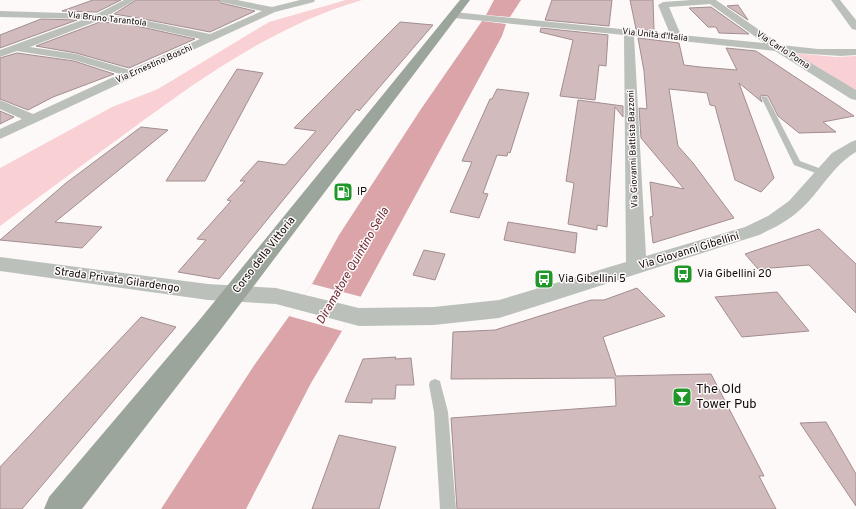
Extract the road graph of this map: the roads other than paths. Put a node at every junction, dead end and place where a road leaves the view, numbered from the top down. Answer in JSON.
{"nodes":[{"id":1,"x":131,"y":0,"type":"edge"},
{"id":2,"x":224,"y":0,"type":"edge"},
{"id":3,"x":311,"y":0,"type":"edge"},
{"id":4,"x":465,"y":0,"type":"edge"},
{"id":5,"x":835,"y":0,"type":"edge"},
{"id":6,"x":712,"y":1,"type":"edge"},
{"id":7,"x":272,"y":10,"type":"junction"},
{"id":8,"x":0,"y":14,"type":"edge"},
{"id":9,"x":454,"y":15,"type":"junction"},
{"id":10,"x":98,"y":17,"type":"junction"},
{"id":11,"x":856,"y":27,"type":"edge"},
{"id":12,"x":629,"y":32,"type":"junction"},
{"id":13,"x":677,"y":37,"type":"junction"},
{"id":14,"x":212,"y":38,"type":"junction"},
{"id":15,"x":0,"y":46,"type":"edge"},
{"id":16,"x":15,"y":48,"type":"junction"},
{"id":17,"x":778,"y":48,"type":"junction"},
{"id":18,"x":856,"y":52,"type":"edge"},
{"id":19,"x":0,"y":54,"type":"edge"},
{"id":20,"x":132,"y":74,"type":"junction"},
{"id":21,"x":856,"y":96,"type":"edge"},
{"id":22,"x":764,"y":97,"type":"dead end"},
{"id":23,"x":0,"y":104,"type":"edge"},
{"id":24,"x":33,"y":119,"type":"junction"},
{"id":25,"x":0,"y":135,"type":"edge"},
{"id":26,"x":856,"y":145,"type":"edge"},
{"id":27,"x":824,"y":173,"type":"junction"},
{"id":28,"x":0,"y":264,"type":"edge"},
{"id":29,"x":636,"y":266,"type":"junction"},
{"id":30,"x":234,"y":293,"type":"junction"},
{"id":31,"x":434,"y":385,"type":"dead end"},
{"id":32,"x":61,"y":509,"type":"edge"},
{"id":33,"x":448,"y":509,"type":"edge"}],
"edges":[{"from":1,"to":10,"type":"street"},
{"from":2,"to":7,"type":"street"},
{"from":3,"to":7,"type":"street","name":"Via Ernestino Boschi"},
{"from":4,"to":9,"type":"main road","name":"Corso della Vittoria"},
{"from":5,"to":11,"type":"street"},
{"from":6,"to":13,"type":"street"},
{"from":6,"to":17,"type":"street","name":"Via Carlo Poma"},
{"from":7,"to":14,"type":"street","name":"Via Ernestino Boschi"},
{"from":8,"to":10,"type":"street","name":"Via Bruno Tarantola"},
{"from":9,"to":12,"type":"street","name":"Via Unità d'Italia"},
{"from":9,"to":30,"type":"main road","name":"Corso della Vittoria"},
{"from":10,"to":14,"type":"street","name":"Via Bruno Tarantola"},
{"from":10,"to":16,"type":"street"},
{"from":12,"to":13,"type":"street","name":"Via Unità d'Italia"},
{"from":12,"to":29,"type":"street","name":"Via Giovanni Battista Bazzoni"},
{"from":13,"to":17,"type":"street","name":"Via Unità d'Italia"},
{"from":14,"to":20,"type":"street","name":"Via Ernestino Boschi"},
{"from":15,"to":16,"type":"street"},
{"from":16,"to":19,"type":"street"},
{"from":16,"to":20,"type":"street"},
{"from":17,"to":18,"type":"street","name":"Via Unità d'Italia"},
{"from":17,"to":21,"type":"street","name":"Via Carlo Poma"},
{"from":20,"to":24,"type":"street","name":"Via Ernestino Boschi"},
{"from":22,"to":27,"type":"lane"},
{"from":23,"to":24,"type":"street"},
{"from":24,"to":25,"type":"street","name":"Via Ernestino Boschi"},
{"from":26,"to":27,"type":"street","name":"Via Giovanni Gibellini"},
{"from":27,"to":29,"type":"street","name":"Via Giovanni Gibellini"},
{"from":28,"to":30,"type":"street","name":"Strada Privata Gilardengo"},
{"from":29,"to":30,"type":"street","name":"Via Giovanni Gibellini"},
{"from":30,"to":32,"type":"main road","name":"Corso della Vittoria"},
{"from":31,"to":33,"type":"lane"}]}
